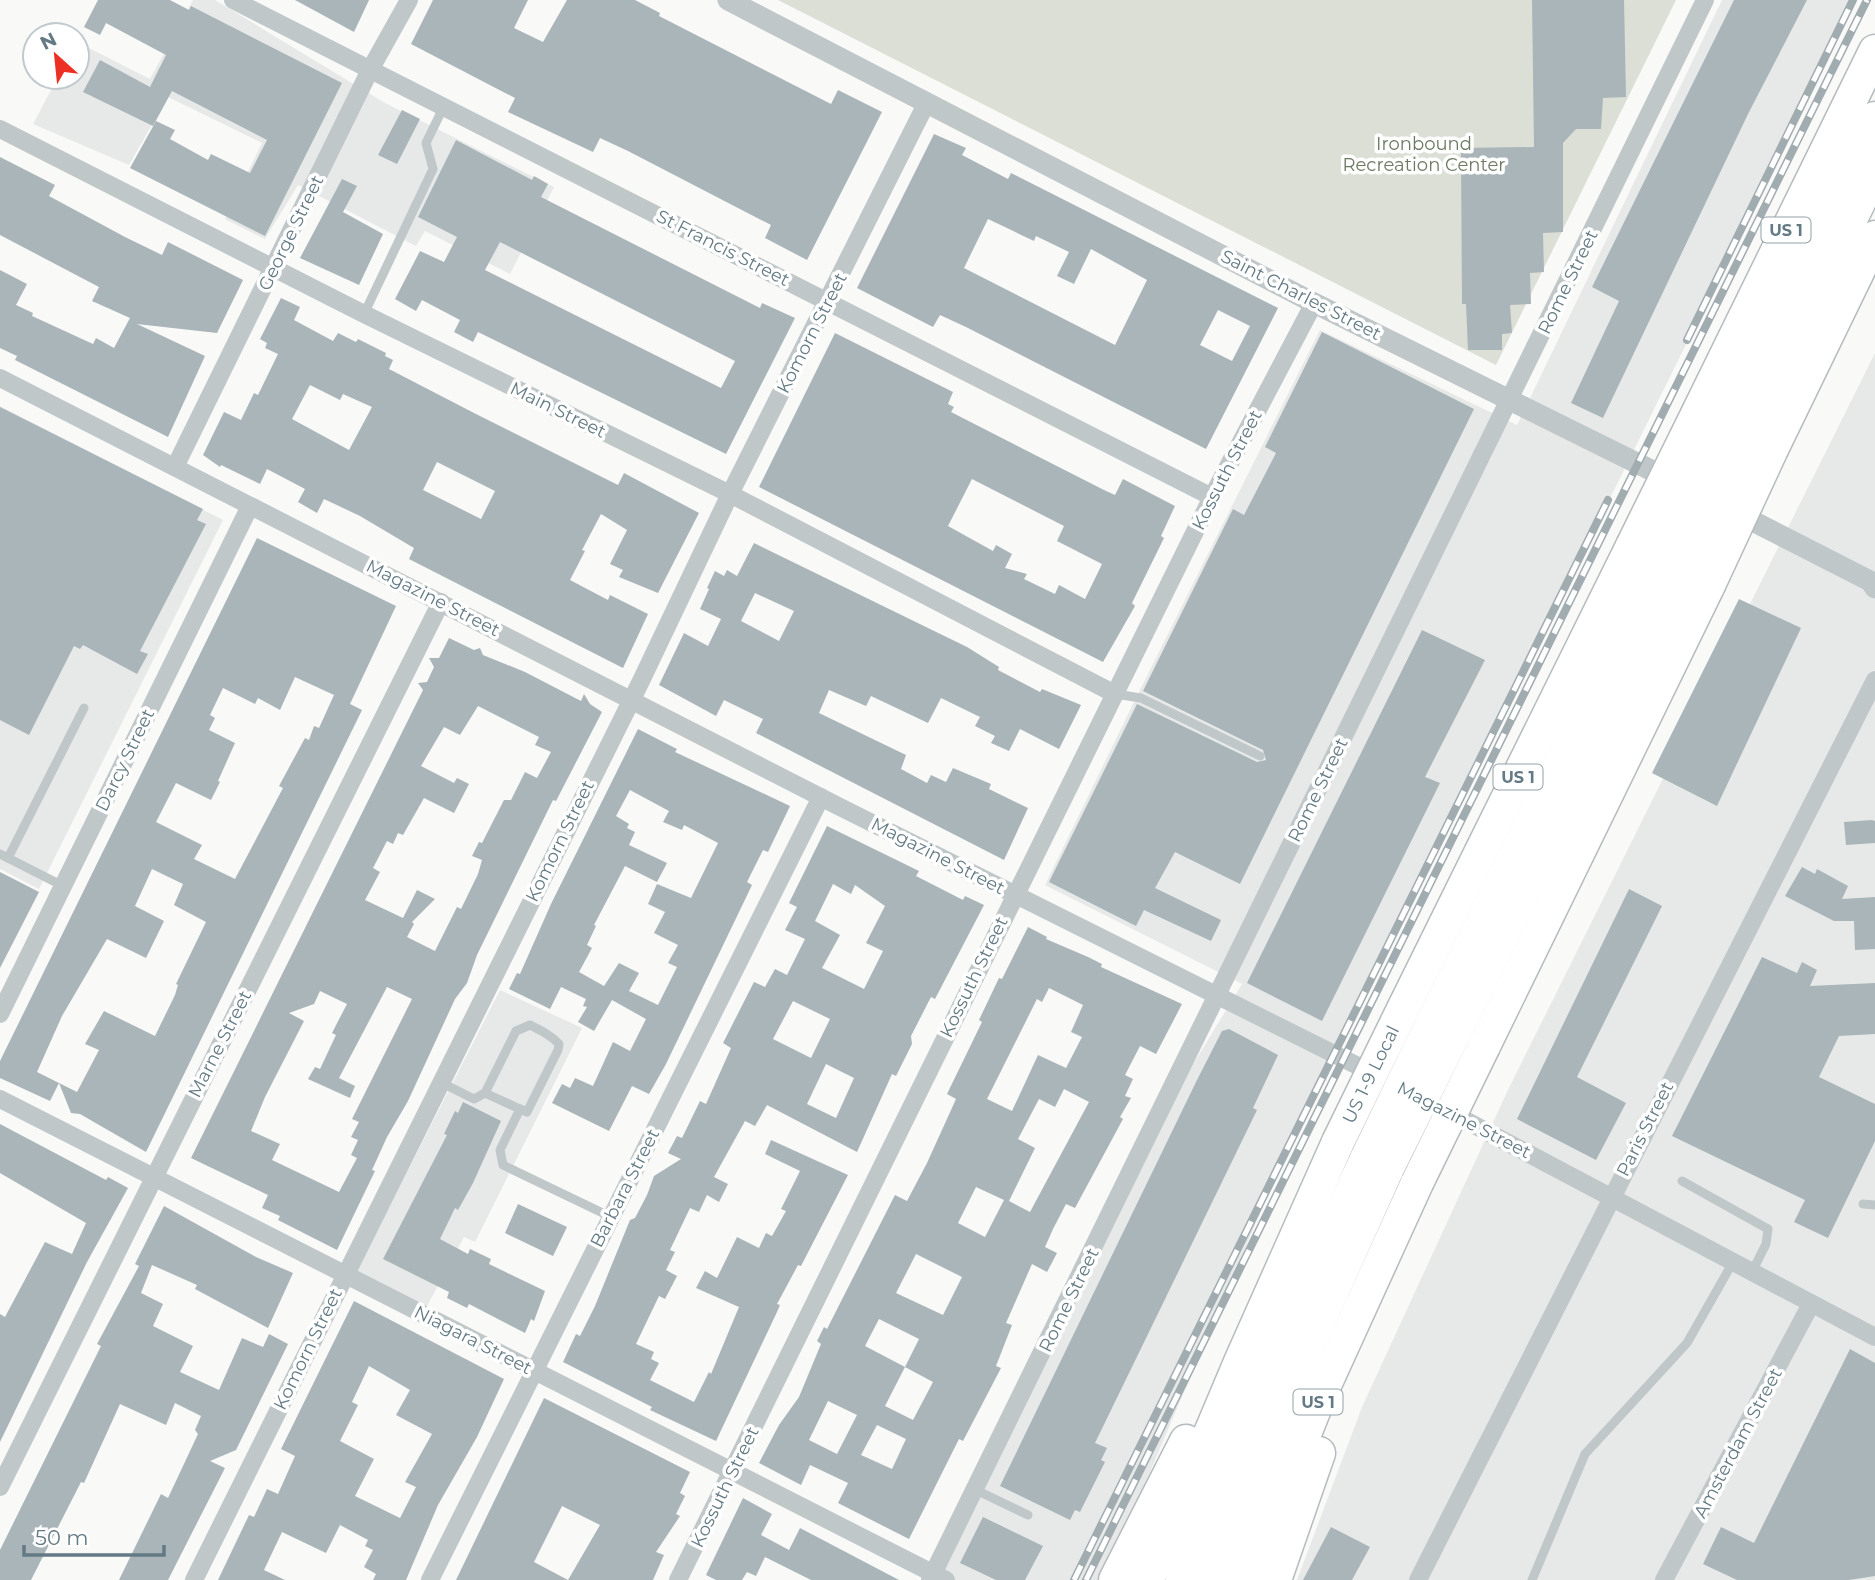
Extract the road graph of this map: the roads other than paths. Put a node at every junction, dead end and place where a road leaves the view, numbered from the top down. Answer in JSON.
{"nodes":[{"id":1,"x":233,"y":0,"type":"edge"},
{"id":2,"x":409,"y":0,"type":"edge"},
{"id":3,"x":728,"y":0,"type":"edge"},
{"id":4,"x":1705,"y":0,"type":"edge"},
{"id":5,"x":1875,"y":51,"type":"edge"},
{"id":6,"x":370,"y":70,"type":"junction"},
{"id":7,"x":927,"y":102,"type":"junction"},
{"id":8,"x":444,"y":106,"type":"junction"},
{"id":9,"x":1875,"y":118,"type":"edge"},
{"id":10,"x":0,"y":129,"type":"edge"},
{"id":11,"x":1875,"y":170,"type":"edge"},
{"id":12,"x":1875,"y":237,"type":"edge"},
{"id":13,"x":274,"y":268,"type":"junction"},
{"id":14,"x":829,"y":302,"type":"junction"},
{"id":15,"x":1314,"y":303,"type":"junction"},
{"id":16,"x":363,"y":314,"type":"junction"},
{"id":17,"x":0,"y":379,"type":"edge"},
{"id":18,"x":1511,"y":399,"type":"junction"},
{"id":19,"x":1736,"y":429,"type":"junction"},
{"id":20,"x":175,"y":467,"type":"junction"},
{"id":21,"x":730,"y":494,"type":"junction"},
{"id":22,"x":1212,"y":497,"type":"junction"},
{"id":23,"x":250,"y":506,"type":"junction"},
{"id":24,"x":1671,"y":565,"type":"junction"},
{"id":25,"x":1875,"y":588,"type":"edge"},
{"id":26,"x":441,"y":602,"type":"junction"},
{"id":27,"x":1875,"y":680,"type":"edge"},
{"id":28,"x":1115,"y":694,"type":"junction"},
{"id":29,"x":631,"y":698,"type":"junction"},
{"id":30,"x":84,"y":708,"type":"dead end"},
{"id":31,"x":1260,"y":756,"type":"dead end"},
{"id":32,"x":821,"y":797,"type":"junction"},
{"id":33,"x":4,"y":856,"type":"edge"},
{"id":34,"x":63,"y":886,"type":"junction"},
{"id":35,"x":1014,"y":895,"type":"junction"},
{"id":36,"x":1217,"y":993,"type":"junction"},
{"id":37,"x":0,"y":1014,"type":"edge"},
{"id":38,"x":440,"y":1082,"type":"junction"},
{"id":39,"x":485,"y":1093,"type":"junction"},
{"id":40,"x":0,"y":1099,"type":"edge"},
{"id":41,"x":520,"y":1110,"type":"junction"},
{"id":42,"x":1377,"y":1162,"type":"junction"},
{"id":43,"x":155,"y":1175,"type":"junction"},
{"id":44,"x":1682,"y":1181,"type":"dead end"},
{"id":45,"x":1611,"y":1195,"type":"junction"},
{"id":46,"x":1863,"y":1203,"type":"dead end"},
{"id":47,"x":1875,"y":1205,"type":"edge"},
{"id":48,"x":611,"y":1217,"type":"junction"},
{"id":49,"x":1396,"y":1228,"type":"junction"},
{"id":50,"x":1733,"y":1262,"type":"junction"},
{"id":51,"x":1752,"y":1272,"type":"junction"},
{"id":52,"x":345,"y":1275,"type":"junction"},
{"id":53,"x":1811,"y":1304,"type":"junction"},
{"id":54,"x":1875,"y":1337,"type":"edge"},
{"id":55,"x":1240,"y":1362,"type":"junction"},
{"id":56,"x":534,"y":1371,"type":"junction"},
{"id":57,"x":733,"y":1472,"type":"junction"},
{"id":58,"x":0,"y":1487,"type":"edge"},
{"id":59,"x":976,"y":1490,"type":"junction"},
{"id":60,"x":1028,"y":1515,"type":"dead end"},
{"id":61,"x":936,"y":1578,"type":"edge"},
{"id":62,"x":194,"y":1580,"type":"edge"},
{"id":63,"x":430,"y":1580,"type":"edge"},
{"id":64,"x":678,"y":1580,"type":"edge"},
{"id":65,"x":1115,"y":1580,"type":"edge"},
{"id":66,"x":1148,"y":1580,"type":"edge"},
{"id":67,"x":1182,"y":1580,"type":"edge"},
{"id":68,"x":1214,"y":1580,"type":"edge"},
{"id":69,"x":1247,"y":1580,"type":"edge"},
{"id":70,"x":1275,"y":1580,"type":"edge"},
{"id":71,"x":1418,"y":1580,"type":"edge"},
{"id":72,"x":1532,"y":1580,"type":"edge"},
{"id":73,"x":1664,"y":1580,"type":"edge"}],
"edges":[{"from":1,"to":6,"type":"street","name":"St Francis Street"},
{"from":2,"to":6,"type":"street","name":"George Street"},
{"from":3,"to":7,"type":"street","name":"Saint Charles Street"},
{"from":4,"to":18,"type":"street","name":"Rome Street"},
{"from":5,"to":19,"type":"highway","number":"US 1"},
{"from":6,"to":8,"type":"street","name":"St Francis Street"},
{"from":6,"to":13,"type":"street","name":"George Street"},
{"from":7,"to":14,"type":"street","name":"Komorn Street"},
{"from":7,"to":15,"type":"street","name":"Saint Charles Street"},
{"from":8,"to":14,"type":"street","name":"St Francis Street"},
{"from":8,"to":16,"type":"lane"},
{"from":9,"to":19,"type":"highway"},
{"from":10,"to":13,"type":"street","name":"Main Street"},
{"from":11,"to":19,"type":"highway"},
{"from":12,"to":19,"type":"highway","number":"US 1"},
{"from":13,"to":16,"type":"street","name":"Main Street"},
{"from":13,"to":20,"type":"street","name":"George Street"},
{"from":14,"to":21,"type":"street","name":"Komorn Street"},
{"from":14,"to":22,"type":"street","name":"St Francis Street"},
{"from":15,"to":18,"type":"street","name":"Saint Charles Street"},
{"from":15,"to":22,"type":"street","name":"Kossuth Street"},
{"from":16,"to":21,"type":"street","name":"Main Street"},
{"from":17,"to":20,"type":"street","name":"Magazine Street"},
{"from":18,"to":25,"type":"street","name":"Saint Charles Street"},
{"from":18,"to":36,"type":"street","name":"Rome Street"},
{"from":19,"to":24,"type":"highway","number":"US 1","bridge":true},
{"from":19,"to":24,"type":"highway","number":"US 1","bridge":true},
{"from":20,"to":23,"type":"street","name":"Magazine Street"},
{"from":21,"to":28,"type":"street","name":"Main Street"},
{"from":21,"to":29,"type":"street","name":"Komorn Street"},
{"from":22,"to":28,"type":"street","name":"Kossuth Street"},
{"from":23,"to":26,"type":"street","name":"Magazine Street"},
{"from":23,"to":34,"type":"street","name":"Darcy Street"},
{"from":24,"to":42,"type":"highway","bridge":true},
{"from":24,"to":49,"type":"highway","number":"US 1","bridge":true},
{"from":24,"to":55,"type":"highway","name":"US 1-9 Local","number":"US 1","bridge":true},
{"from":26,"to":29,"type":"street","name":"Magazine Street"},
{"from":26,"to":43,"type":"street","name":"Marne Street"},
{"from":27,"to":45,"type":"street","name":"Paris Street"},
{"from":28,"to":31,"type":"lane"},
{"from":28,"to":35,"type":"street","name":"Kossuth Street"},
{"from":29,"to":32,"type":"street","name":"Magazine Street"},
{"from":29,"to":38,"type":"street","name":"Komorn Street"},
{"from":30,"to":33,"type":"lane"},
{"from":32,"to":35,"type":"street","name":"Magazine Street"},
{"from":32,"to":48,"type":"street","name":"Barbara Street"},
{"from":33,"to":34,"type":"lane"},
{"from":34,"to":37,"type":"street","name":"Darcy Street"},
{"from":35,"to":36,"type":"street","name":"Magazine Street"},
{"from":35,"to":57,"type":"street","name":"Kossuth Street"},
{"from":36,"to":45,"type":"street","name":"Magazine Street"},
{"from":36,"to":59,"type":"street","name":"Rome Street"},
{"from":38,"to":39,"type":"lane"},
{"from":38,"to":52,"type":"street","name":"Komorn Street"},
{"from":39,"to":41,"type":"lane"},
{"from":39,"to":41,"type":"lane"},
{"from":40,"to":43,"type":"street","name":"Niagara Street"},
{"from":41,"to":48,"type":"lane"},
{"from":42,"to":67,"type":"highway"},
{"from":42,"to":68,"type":"highway"},
{"from":43,"to":52,"type":"street","name":"Niagara Street"},
{"from":43,"to":58,"type":"street","name":"Marne Street"},
{"from":44,"to":51,"type":"lane"},
{"from":45,"to":50,"type":"street","name":"Magazine Street"},
{"from":45,"to":71,"type":"street","name":"Paris Street"},
{"from":46,"to":47,"type":"lane"},
{"from":48,"to":56,"type":"street","name":"Barbara Street"},
{"from":49,"to":69,"type":"highway","number":"US 1"},
{"from":49,"to":70,"type":"highway"},
{"from":50,"to":51,"type":"street","name":"Magazine Street"},
{"from":50,"to":72,"type":"lane"},
{"from":51,"to":53,"type":"street","name":"Magazine Street"},
{"from":52,"to":56,"type":"street","name":"Niagara Street"},
{"from":52,"to":62,"type":"street","name":"Komorn Street"},
{"from":53,"to":54,"type":"street","name":"Magazine Street"},
{"from":53,"to":73,"type":"street","name":"Amsterdam Street"},
{"from":55,"to":65,"type":"highway"},
{"from":55,"to":66,"type":"highway","number":"US 1"},
{"from":56,"to":57,"type":"street","name":"Niagara Street"},
{"from":56,"to":63,"type":"street","name":"Barbara Street"},
{"from":57,"to":61,"type":"street","name":"Niagara Street"},
{"from":57,"to":64,"type":"street","name":"Kossuth Street"},
{"from":59,"to":60,"type":"lane"},
{"from":59,"to":61,"type":"street","name":"Rome Street"}]}
